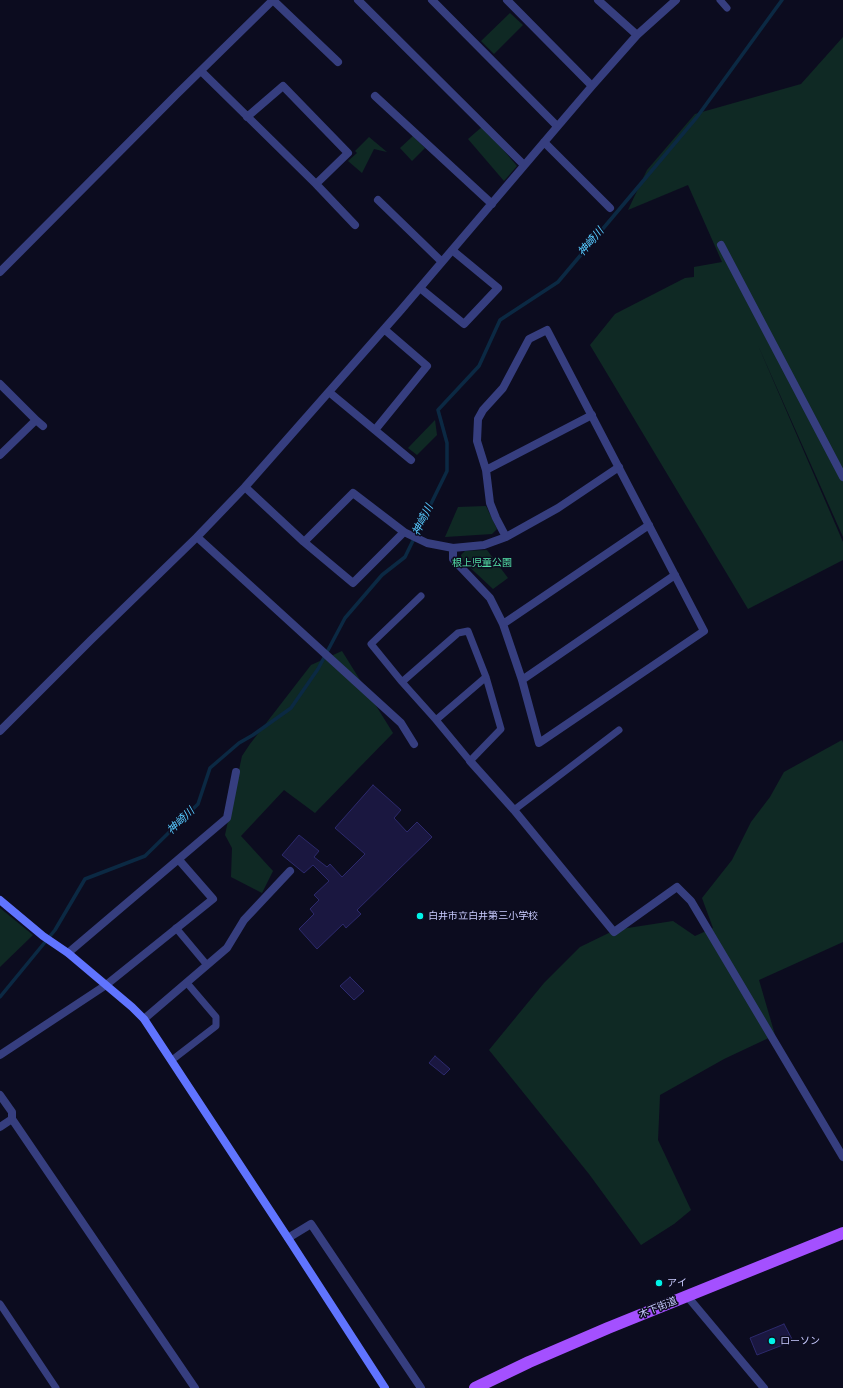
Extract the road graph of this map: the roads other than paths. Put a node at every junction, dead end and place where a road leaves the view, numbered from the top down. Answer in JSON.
{"nodes":[{"id":1,"x":273,"y":0,"type":"edge"},
{"id":2,"x":358,"y":0,"type":"edge"},
{"id":3,"x":432,"y":0,"type":"edge"},
{"id":4,"x":507,"y":0,"type":"edge"},
{"id":5,"x":598,"y":0,"type":"edge"},
{"id":6,"x":676,"y":0,"type":"edge"},
{"id":7,"x":720,"y":0,"type":"edge"},
{"id":8,"x":727,"y":8,"type":"dead end"},
{"id":9,"x":637,"y":35,"type":"junction"},
{"id":10,"x":338,"y":62,"type":"dead end"},
{"id":11,"x":201,"y":71,"type":"junction"},
{"id":12,"x":592,"y":86,"type":"junction"},
{"id":13,"x":375,"y":96,"type":"dead end"},
{"id":14,"x":248,"y":117,"type":"junction"},
{"id":15,"x":557,"y":126,"type":"junction"},
{"id":16,"x":544,"y":142,"type":"junction"},
{"id":17,"x":524,"y":165,"type":"junction"},
{"id":18,"x":316,"y":184,"type":"junction"},
{"id":19,"x":378,"y":200,"type":"dead end"},
{"id":20,"x":492,"y":204,"type":"junction"},
{"id":21,"x":610,"y":208,"type":"dead end"},
{"id":22,"x":354,"y":225,"type":"dead end"},
{"id":23,"x":722,"y":245,"type":"dead end"},
{"id":24,"x":452,"y":250,"type":"junction"},
{"id":25,"x":442,"y":262,"type":"junction"},
{"id":26,"x":0,"y":272,"type":"edge"},
{"id":27,"x":420,"y":288,"type":"junction"},
{"id":28,"x":384,"y":329,"type":"junction"},
{"id":29,"x":0,"y":384,"type":"edge"},
{"id":30,"x":329,"y":392,"type":"junction"},
{"id":31,"x":592,"y":415,"type":"junction"},
{"id":32,"x":36,"y":420,"type":"junction"},
{"id":33,"x":43,"y":426,"type":"dead end"},
{"id":34,"x":375,"y":430,"type":"junction"},
{"id":35,"x":0,"y":455,"type":"edge"},
{"id":36,"x":411,"y":460,"type":"dead end"},
{"id":37,"x":619,"y":467,"type":"junction"},
{"id":38,"x":486,"y":470,"type":"junction"},
{"id":39,"x":843,"y":477,"type":"edge"},
{"id":40,"x":245,"y":487,"type":"junction"},
{"id":41,"x":649,"y":525,"type":"junction"},
{"id":42,"x":404,"y":532,"type":"junction"},
{"id":43,"x":197,"y":537,"type":"junction"},
{"id":44,"x":506,"y":537,"type":"junction"},
{"id":45,"x":304,"y":542,"type":"junction"},
{"id":46,"x":453,"y":548,"type":"junction"},
{"id":47,"x":675,"y":575,"type":"junction"},
{"id":48,"x":421,"y":596,"type":"dead end"},
{"id":49,"x":503,"y":624,"type":"junction"},
{"id":50,"x":486,"y":677,"type":"junction"},
{"id":51,"x":522,"y":680,"type":"junction"},
{"id":52,"x":402,"y":682,"type":"junction"},
{"id":53,"x":436,"y":720,"type":"junction"},
{"id":54,"x":619,"y":730,"type":"dead end"},
{"id":55,"x":0,"y":731,"type":"edge"},
{"id":56,"x":414,"y":744,"type":"dead end"},
{"id":57,"x":470,"y":760,"type":"junction"},
{"id":58,"x":236,"y":772,"type":"dead end"},
{"id":59,"x":514,"y":810,"type":"junction"},
{"id":60,"x":179,"y":860,"type":"junction"},
{"id":61,"x":290,"y":871,"type":"dead end"},
{"id":62,"x":0,"y":900,"type":"edge"},
{"id":63,"x":176,"y":928,"type":"junction"},
{"id":64,"x":68,"y":953,"type":"junction"},
{"id":65,"x":207,"y":965,"type":"junction"},
{"id":66,"x":187,"y":983,"type":"junction"},
{"id":67,"x":106,"y":985,"type":"junction"},
{"id":68,"x":144,"y":1019,"type":"junction"},
{"id":69,"x":0,"y":1055,"type":"edge"},
{"id":70,"x":172,"y":1060,"type":"junction"},
{"id":71,"x":0,"y":1095,"type":"edge"},
{"id":72,"x":12,"y":1119,"type":"junction"},
{"id":73,"x":0,"y":1127,"type":"edge"},
{"id":74,"x":843,"y":1157,"type":"edge"},
{"id":75,"x":843,"y":1233,"type":"edge"},
{"id":76,"x":288,"y":1238,"type":"junction"},
{"id":77,"x":687,"y":1296,"type":"junction"},
{"id":78,"x":0,"y":1304,"type":"edge"},
{"id":79,"x":56,"y":1388,"type":"edge"},
{"id":80,"x":195,"y":1388,"type":"edge"},
{"id":81,"x":385,"y":1388,"type":"edge"},
{"id":82,"x":421,"y":1388,"type":"edge"},
{"id":83,"x":475,"y":1388,"type":"edge"},
{"id":84,"x":764,"y":1388,"type":"edge"}],
"edges":[{"from":1,"to":10,"type":"street"},
{"from":1,"to":11,"type":"street"},
{"from":2,"to":17,"type":"street"},
{"from":3,"to":15,"type":"street"},
{"from":4,"to":12,"type":"street"},
{"from":5,"to":9,"type":"street"},
{"from":6,"to":9,"type":"street"},
{"from":7,"to":8,"type":"lane"},
{"from":9,"to":12,"type":"street"},
{"from":11,"to":14,"type":"street"},
{"from":11,"to":26,"type":"street"},
{"from":12,"to":15,"type":"street"},
{"from":13,"to":20,"type":"street"},
{"from":14,"to":18,"type":"street"},
{"from":14,"to":18,"type":"street"},
{"from":15,"to":16,"type":"street"},
{"from":16,"to":17,"type":"street"},
{"from":16,"to":21,"type":"street"},
{"from":17,"to":20,"type":"street"},
{"from":18,"to":22,"type":"street"},
{"from":19,"to":25,"type":"street"},
{"from":20,"to":24,"type":"street"},
{"from":23,"to":39,"type":"street"},
{"from":24,"to":25,"type":"street"},
{"from":24,"to":27,"type":"street"},
{"from":25,"to":27,"type":"street"},
{"from":27,"to":28,"type":"street"},
{"from":28,"to":30,"type":"street"},
{"from":28,"to":34,"type":"street"},
{"from":29,"to":32,"type":"street"},
{"from":30,"to":34,"type":"street"},
{"from":30,"to":40,"type":"street"},
{"from":31,"to":37,"type":"street"},
{"from":31,"to":38,"type":"street"},
{"from":31,"to":38,"type":"street"},
{"from":32,"to":33,"type":"street"},
{"from":32,"to":35,"type":"street"},
{"from":34,"to":36,"type":"street"},
{"from":37,"to":41,"type":"street"},
{"from":37,"to":44,"type":"street"},
{"from":38,"to":44,"type":"street"},
{"from":40,"to":43,"type":"street"},
{"from":40,"to":45,"type":"street"},
{"from":41,"to":47,"type":"street"},
{"from":41,"to":49,"type":"street"},
{"from":42,"to":45,"type":"street"},
{"from":42,"to":45,"type":"street"},
{"from":42,"to":46,"type":"street"},
{"from":43,"to":55,"type":"street"},
{"from":43,"to":56,"type":"street"},
{"from":44,"to":46,"type":"street"},
{"from":46,"to":49,"type":"street"},
{"from":47,"to":51,"type":"street"},
{"from":47,"to":51,"type":"street"},
{"from":48,"to":52,"type":"lane"},
{"from":49,"to":51,"type":"street"},
{"from":50,"to":52,"type":"lane"},
{"from":50,"to":53,"type":"lane"},
{"from":50,"to":57,"type":"lane"},
{"from":52,"to":53,"type":"lane"},
{"from":53,"to":57,"type":"lane"},
{"from":54,"to":59,"type":"lane"},
{"from":57,"to":59,"type":"street"},
{"from":58,"to":60,"type":"street"},
{"from":59,"to":74,"type":"street"},
{"from":60,"to":63,"type":"street"},
{"from":60,"to":64,"type":"street"},
{"from":61,"to":65,"type":"street"},
{"from":62,"to":64,"type":"street"},
{"from":63,"to":65,"type":"lane"},
{"from":63,"to":67,"type":"street"},
{"from":64,"to":67,"type":"street"},
{"from":65,"to":66,"type":"street"},
{"from":66,"to":68,"type":"street"},
{"from":66,"to":70,"type":"lane"},
{"from":67,"to":68,"type":"street"},
{"from":67,"to":69,"type":"street"},
{"from":68,"to":70,"type":"street"},
{"from":70,"to":76,"type":"street"},
{"from":71,"to":72,"type":"street"},
{"from":72,"to":73,"type":"street"},
{"from":72,"to":80,"type":"street"},
{"from":75,"to":77,"type":"main road","name":"木下街道"},
{"from":76,"to":81,"type":"street"},
{"from":76,"to":82,"type":"street"},
{"from":77,"to":83,"type":"main road","name":"木下街道"},
{"from":77,"to":84,"type":"street"},
{"from":78,"to":79,"type":"lane"}]}
